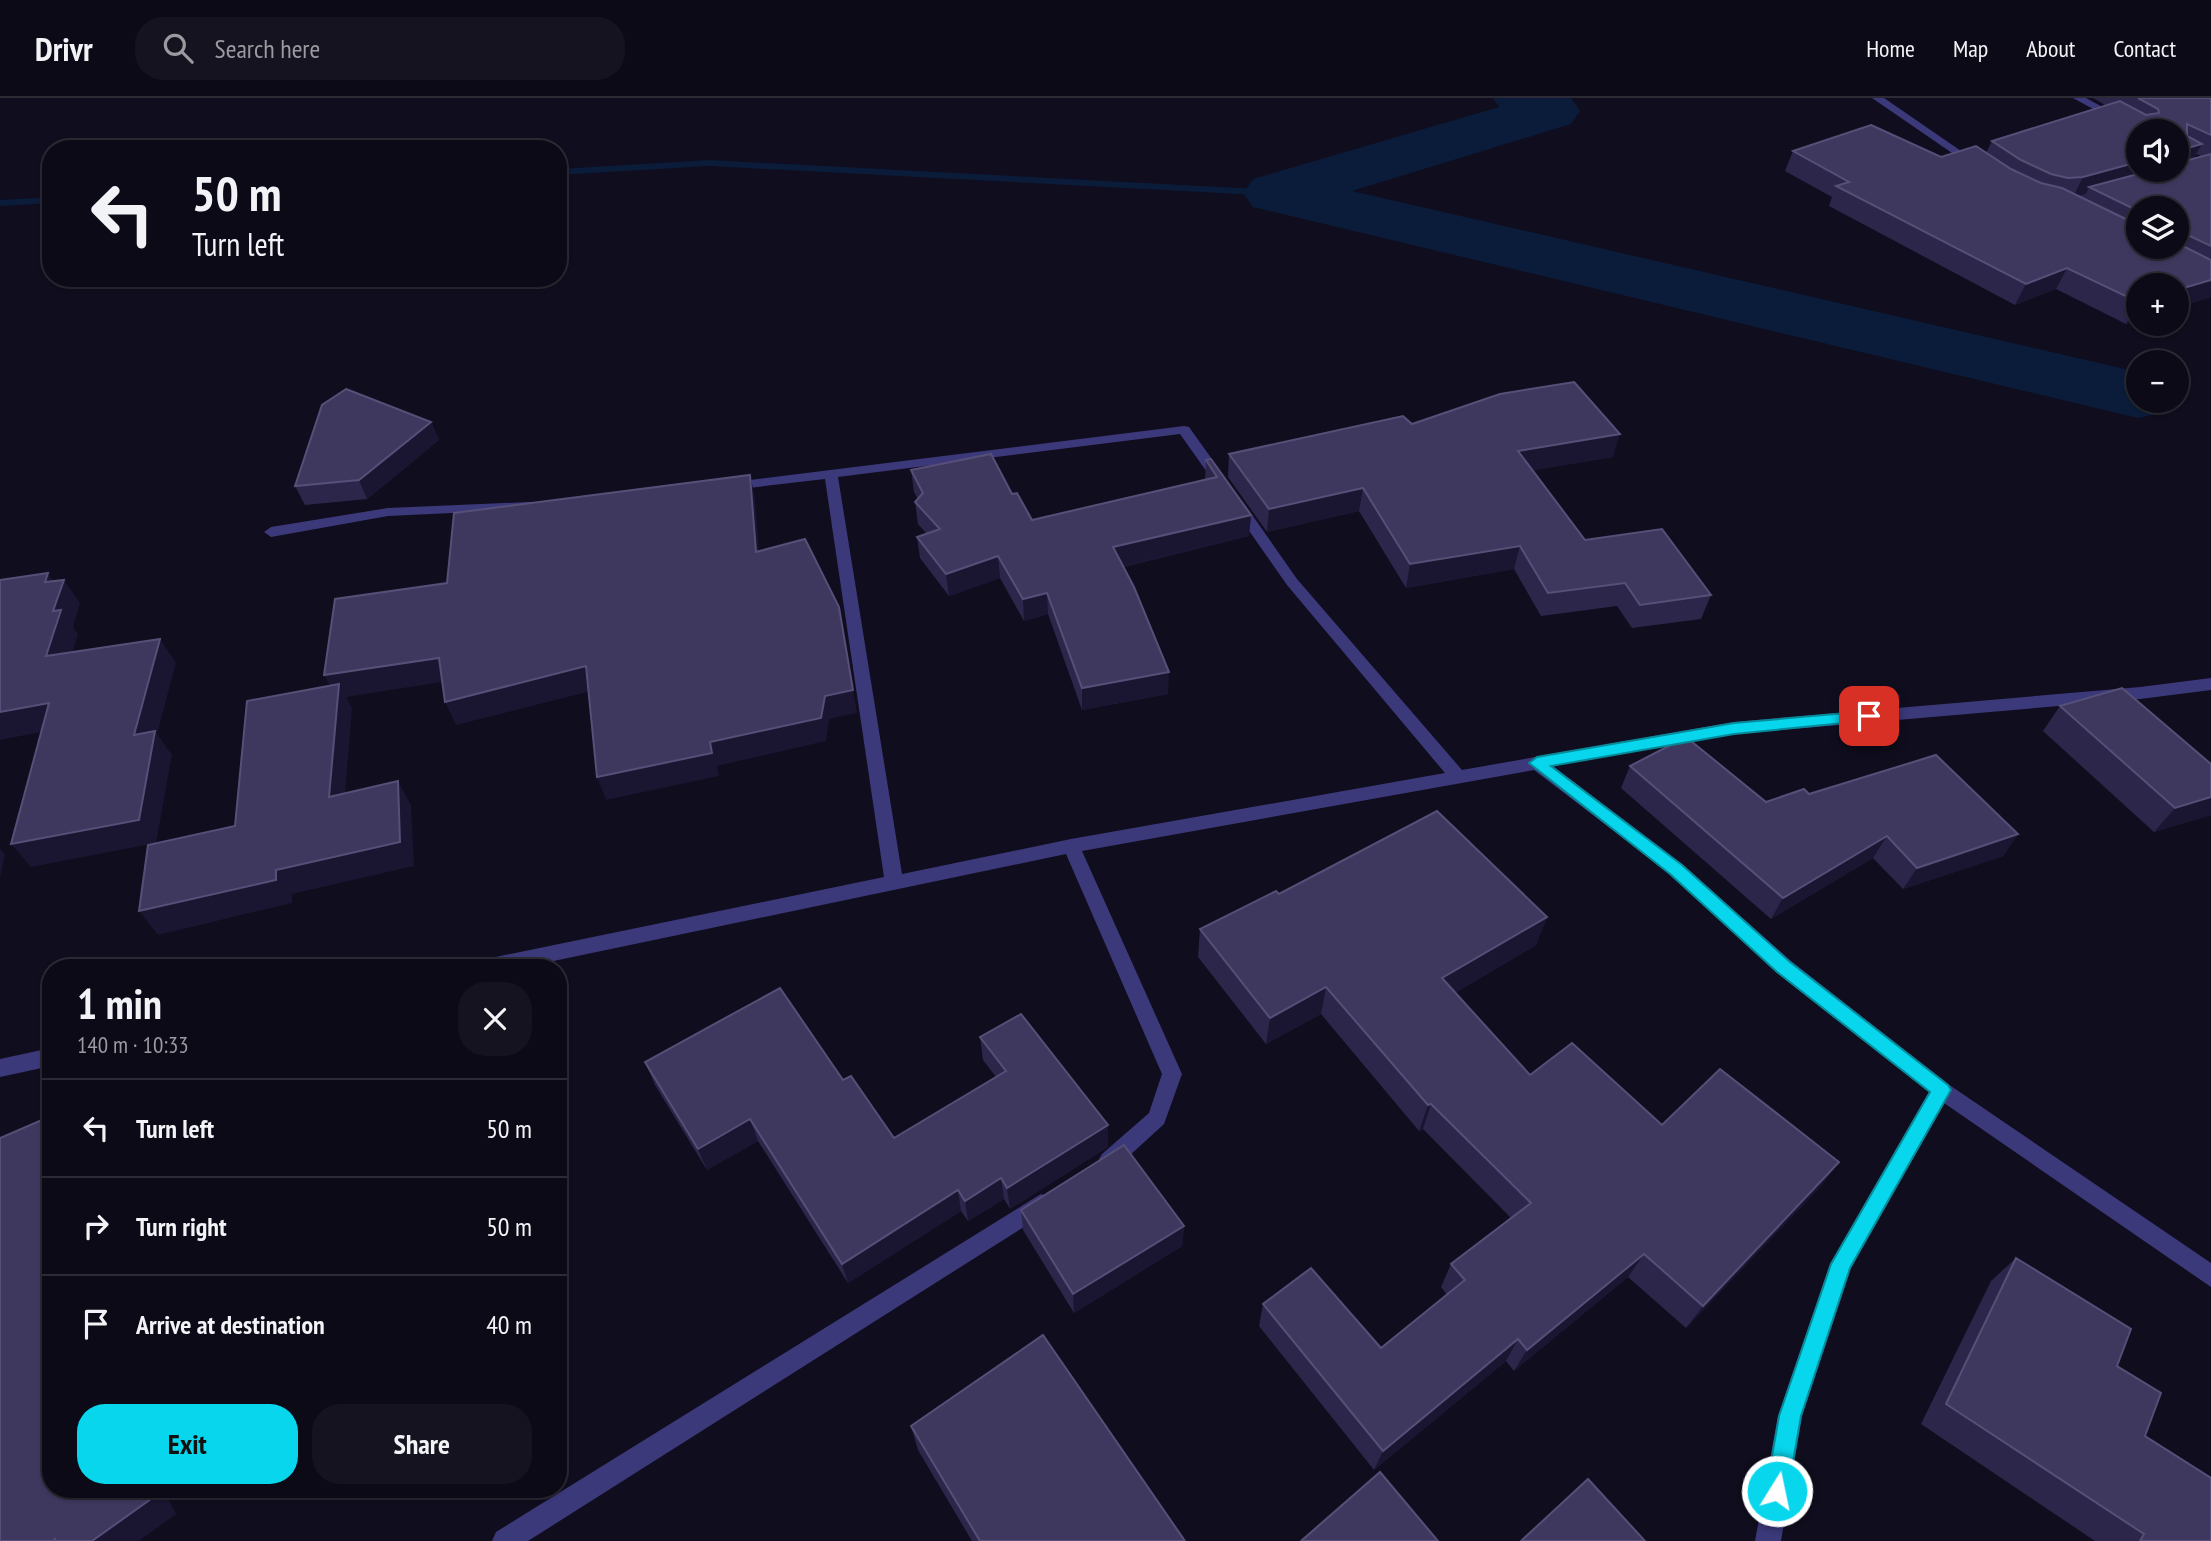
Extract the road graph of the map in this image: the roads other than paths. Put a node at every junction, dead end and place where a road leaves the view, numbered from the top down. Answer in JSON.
{"nodes":[{"id":1,"x":1877,"y":98,"type":"edge"},
{"id":2,"x":2078,"y":98,"type":"edge"},
{"id":3,"x":2126,"y":123,"type":"edge"},
{"id":4,"x":1984,"y":170,"type":"edge"},
{"id":5,"x":831,"y":475,"type":"junction"},
{"id":6,"x":711,"y":488,"type":"edge"},
{"id":7,"x":550,"y":505,"type":"edge"},
{"id":8,"x":271,"y":532,"type":"dead end"},
{"id":9,"x":2211,"y":684,"type":"edge"},
{"id":10,"x":1537,"y":763,"type":"junction"},
{"id":11,"x":1458,"y":777,"type":"junction"},
{"id":12,"x":1071,"y":846,"type":"junction"},
{"id":13,"x":894,"y":883,"type":"junction"},
{"id":14,"x":525,"y":959,"type":"edge"},
{"id":15,"x":42,"y":1059,"type":"edge"},
{"id":16,"x":0,"y":1068,"type":"edge"},
{"id":17,"x":1941,"y":1090,"type":"junction"},
{"id":18,"x":1091,"y":1172,"type":"edge"},
{"id":19,"x":1056,"y":1195,"type":"edge"},
{"id":20,"x":2211,"y":1276,"type":"edge"},
{"id":21,"x":505,"y":1541,"type":"edge"},
{"id":22,"x":1768,"y":1541,"type":"edge"}],
"edges":[{"from":1,"to":4,"type":"street"},
{"from":2,"to":3,"type":"street"},
{"from":5,"to":6,"type":"street"},
{"from":5,"to":11,"type":"street"},
{"from":5,"to":13,"type":"street"},
{"from":7,"to":8,"type":"street"},
{"from":9,"to":10,"type":"street"},
{"from":10,"to":11,"type":"street"},
{"from":10,"to":17,"type":"street"},
{"from":11,"to":12,"type":"street"},
{"from":12,"to":13,"type":"street"},
{"from":12,"to":18,"type":"street"},
{"from":13,"to":14,"type":"street"},
{"from":15,"to":16,"type":"street"},
{"from":17,"to":20,"type":"street"},
{"from":17,"to":22,"type":"street"},
{"from":19,"to":21,"type":"street"}]}
